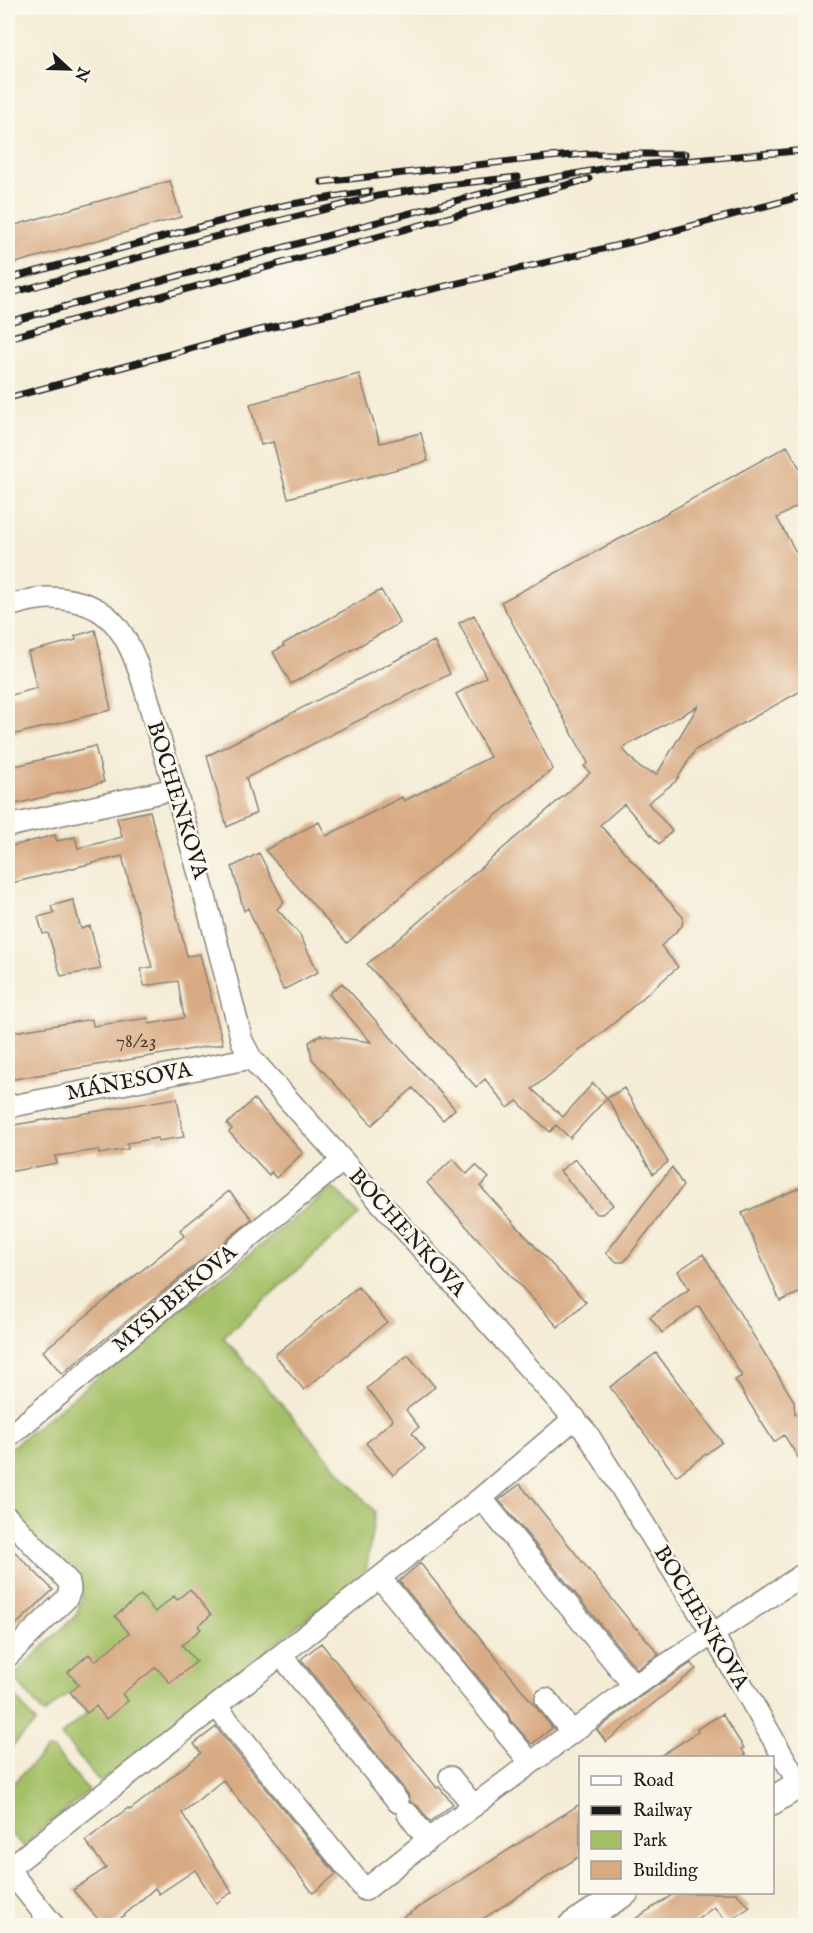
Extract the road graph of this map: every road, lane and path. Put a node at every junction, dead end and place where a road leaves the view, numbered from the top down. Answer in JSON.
{"nodes":[{"id":1,"x":8,"y":606,"type":"edge"},
{"id":2,"x":175,"y":789,"type":"junction"},
{"id":3,"x":8,"y":826,"type":"edge"},
{"id":4,"x":250,"y":1058,"type":"junction"},
{"id":5,"x":8,"y":1107,"type":"edge"},
{"id":6,"x":342,"y":1161,"type":"junction"},
{"id":7,"x":575,"y":1418,"type":"junction"},
{"id":8,"x":8,"y":1437,"type":"edge"},
{"id":9,"x":481,"y":1498,"type":"junction"},
{"id":10,"x":8,"y":1518,"type":"edge"},
{"id":11,"x":802,"y":1575,"type":"dead end"},
{"id":12,"x":380,"y":1578,"type":"junction"},
{"id":13,"x":712,"y":1633,"type":"junction"},
{"id":14,"x":281,"y":1655,"type":"junction"},
{"id":15,"x":8,"y":1656,"type":"edge"},
{"id":16,"x":634,"y":1686,"type":"junction"},
{"id":17,"x":546,"y":1698,"type":"dead end"},
{"id":18,"x":216,"y":1706,"type":"junction"},
{"id":19,"x":572,"y":1732,"type":"junction"},
{"id":20,"x":531,"y":1763,"type":"junction"},
{"id":21,"x":450,"y":1777,"type":"dead end"},
{"id":22,"x":802,"y":1782,"type":"edge"},
{"id":23,"x":774,"y":1800,"type":"edge"},
{"id":24,"x":474,"y":1806,"type":"junction"},
{"id":25,"x":428,"y":1840,"type":"junction"},
{"id":26,"x":8,"y":1869,"type":"edge"},
{"id":27,"x":623,"y":1894,"type":"edge"},
{"id":28,"x":54,"y":1926,"type":"edge"},
{"id":29,"x":572,"y":1926,"type":"edge"}],
"edges":[{"from":1,"to":2,"type":"street","name":"BOCHENKOVA"},
{"from":2,"to":3,"type":"street"},
{"from":2,"to":4,"type":"street","name":"BOCHENKOVA"},
{"from":4,"to":5,"type":"street","name":"MÁNESOVA"},
{"from":4,"to":6,"type":"street","name":"BOCHENKOVA"},
{"from":6,"to":7,"type":"street","name":"BOCHENKOVA"},
{"from":6,"to":8,"type":"street","name":"MYSLBEKOVA"},
{"from":7,"to":9,"type":"street"},
{"from":7,"to":13,"type":"street","name":"BOCHENKOVA"},
{"from":9,"to":12,"type":"street"},
{"from":9,"to":16,"type":"street"},
{"from":10,"to":15,"type":"street"},
{"from":11,"to":13,"type":"street"},
{"from":12,"to":14,"type":"street"},
{"from":12,"to":20,"type":"street"},
{"from":13,"to":16,"type":"street"},
{"from":13,"to":22,"type":"street","name":"BOCHENKOVA"},
{"from":14,"to":18,"type":"street"},
{"from":14,"to":25,"type":"street"},
{"from":16,"to":19,"type":"street"},
{"from":17,"to":19,"type":"street"},
{"from":18,"to":25,"type":"street"},
{"from":18,"to":26,"type":"street"},
{"from":19,"to":20,"type":"street"},
{"from":20,"to":24,"type":"street"},
{"from":21,"to":24,"type":"street"},
{"from":22,"to":23,"type":"main road"},
{"from":24,"to":25,"type":"street"},
{"from":26,"to":28,"type":"street"},
{"from":27,"to":29,"type":"main road"}]}
